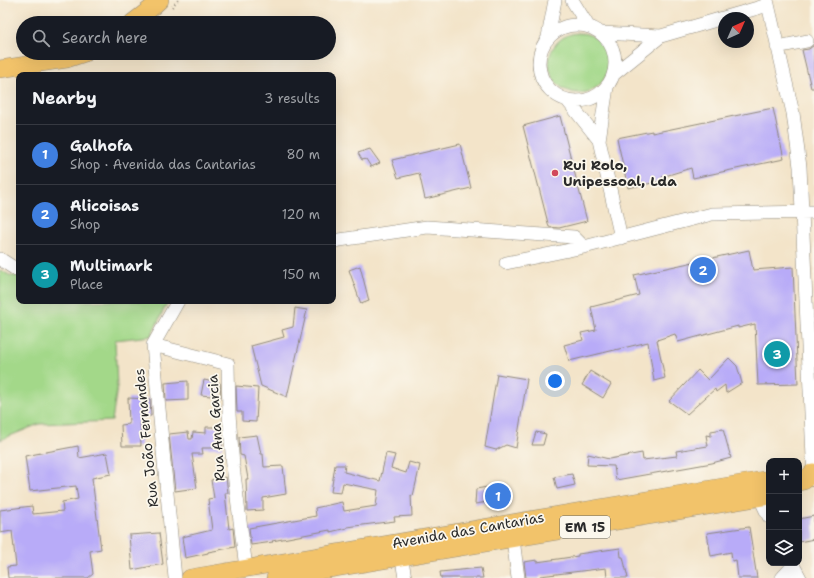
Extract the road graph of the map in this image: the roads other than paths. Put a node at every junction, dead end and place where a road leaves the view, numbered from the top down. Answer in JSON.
{"nodes":[{"id":1,"x":160,"y":0,"type":"edge"},
{"id":2,"x":169,"y":0,"type":"edge"},
{"id":3,"x":555,"y":0,"type":"edge"},
{"id":4,"x":572,"y":0,"type":"edge"},
{"id":5,"x":767,"y":2,"type":"edge"},
{"id":6,"x":141,"y":16,"type":"edge"},
{"id":7,"x":150,"y":16,"type":"edge"},
{"id":8,"x":588,"y":26,"type":"junction"},
{"id":9,"x":601,"y":33,"type":"junction"},
{"id":10,"x":660,"y":36,"type":"junction"},
{"id":11,"x":548,"y":37,"type":"junction"},
{"id":12,"x":807,"y":42,"type":"dead end"},
{"id":13,"x":777,"y":47,"type":"junction"},
{"id":14,"x":21,"y":60,"type":"edge"},
{"id":15,"x":60,"y":60,"type":"edge"},
{"id":16,"x":0,"y":63,"type":"edge"},
{"id":17,"x":0,"y":69,"type":"edge"},
{"id":18,"x":614,"y":74,"type":"junction"},
{"id":19,"x":608,"y":87,"type":"junction"},
{"id":20,"x":567,"y":100,"type":"junction"},
{"id":21,"x":599,"y":140,"type":"junction"},
{"id":22,"x":808,"y":212,"type":"edge"},
{"id":23,"x":621,"y":238,"type":"junction"},
{"id":24,"x":336,"y":241,"type":"edge"},
{"id":25,"x":584,"y":247,"type":"junction"},
{"id":26,"x":0,"y":260,"type":"edge"},
{"id":27,"x":506,"y":263,"type":"dead end"},
{"id":28,"x":16,"y":269,"type":"edge"},
{"id":29,"x":176,"y":304,"type":"edge"},
{"id":30,"x":153,"y":345,"type":"junction"},
{"id":31,"x":810,"y":475,"type":"edge"},
{"id":32,"x":766,"y":480,"type":"edge"},
{"id":33,"x":802,"y":481,"type":"edge"},
{"id":34,"x":814,"y":488,"type":"edge"},
{"id":35,"x":802,"y":490,"type":"edge"},
{"id":36,"x":766,"y":494,"type":"edge"},
{"id":37,"x":513,"y":539,"type":"junction"},
{"id":38,"x":400,"y":550,"type":"junction"},
{"id":39,"x":791,"y":566,"type":"edge"},
{"id":40,"x":794,"y":566,"type":"edge"},
{"id":41,"x":246,"y":568,"type":"junction"},
{"id":42,"x":175,"y":578,"type":"edge"},
{"id":43,"x":190,"y":578,"type":"edge"},
{"id":44,"x":275,"y":578,"type":"edge"},
{"id":45,"x":404,"y":578,"type":"edge"},
{"id":46,"x":518,"y":578,"type":"edge"},
{"id":47,"x":782,"y":578,"type":"edge"},
{"id":48,"x":800,"y":578,"type":"edge"}],
"edges":[{"from":1,"to":6,"type":"main road"},
{"from":2,"to":7,"type":"main road"},
{"from":3,"to":11,"type":"street"},
{"from":4,"to":8,"type":"street"},
{"from":5,"to":10,"type":"street"},
{"from":5,"to":13,"type":"street"},
{"from":8,"to":9,"type":"street"},
{"from":8,"to":11,"type":"street"},
{"from":9,"to":10,"type":"street"},
{"from":9,"to":18,"type":"street"},
{"from":10,"to":18,"type":"street"},
{"from":11,"to":20,"type":"street"},
{"from":12,"to":13,"type":"street"},
{"from":13,"to":22,"type":"street"},
{"from":14,"to":16,"type":"main road"},
{"from":15,"to":17,"type":"main road"},
{"from":18,"to":19,"type":"street"},
{"from":19,"to":20,"type":"street"},
{"from":19,"to":21,"type":"street"},
{"from":20,"to":21,"type":"street"},
{"from":21,"to":23,"type":"street"},
{"from":22,"to":23,"type":"street"},
{"from":22,"to":31,"type":"street"},
{"from":23,"to":25,"type":"street"},
{"from":24,"to":25,"type":"street"},
{"from":25,"to":27,"type":"street"},
{"from":26,"to":28,"type":"street"},
{"from":29,"to":30,"type":"street"},
{"from":30,"to":41,"type":"street","name":"Rua Ana Garcia"},
{"from":30,"to":42,"type":"street","name":"Rua João Fernandes"},
{"from":31,"to":33,"type":"main road"},
{"from":32,"to":38,"type":"main road","name":"Avenida das Cantarias","number":"EM 15"},
{"from":34,"to":35,"type":"main road"},
{"from":36,"to":37,"type":"main road","name":"Avenida das Cantarias","number":"EM 15"},
{"from":37,"to":38,"type":"main road","name":"Avenida das Cantarias","number":"EM 15"},
{"from":37,"to":46,"type":"street"},
{"from":38,"to":41,"type":"main road","name":"Avenida das Cantarias","number":"EM 15"},
{"from":38,"to":44,"type":"main road","name":"Avenida das Cantarias","number":"EM 15"},
{"from":38,"to":45,"type":"street"},
{"from":39,"to":47,"type":"street"},
{"from":40,"to":48,"type":"street"},
{"from":41,"to":43,"type":"main road","name":"Avenida das Cantarias","number":"EM 15"}]}
